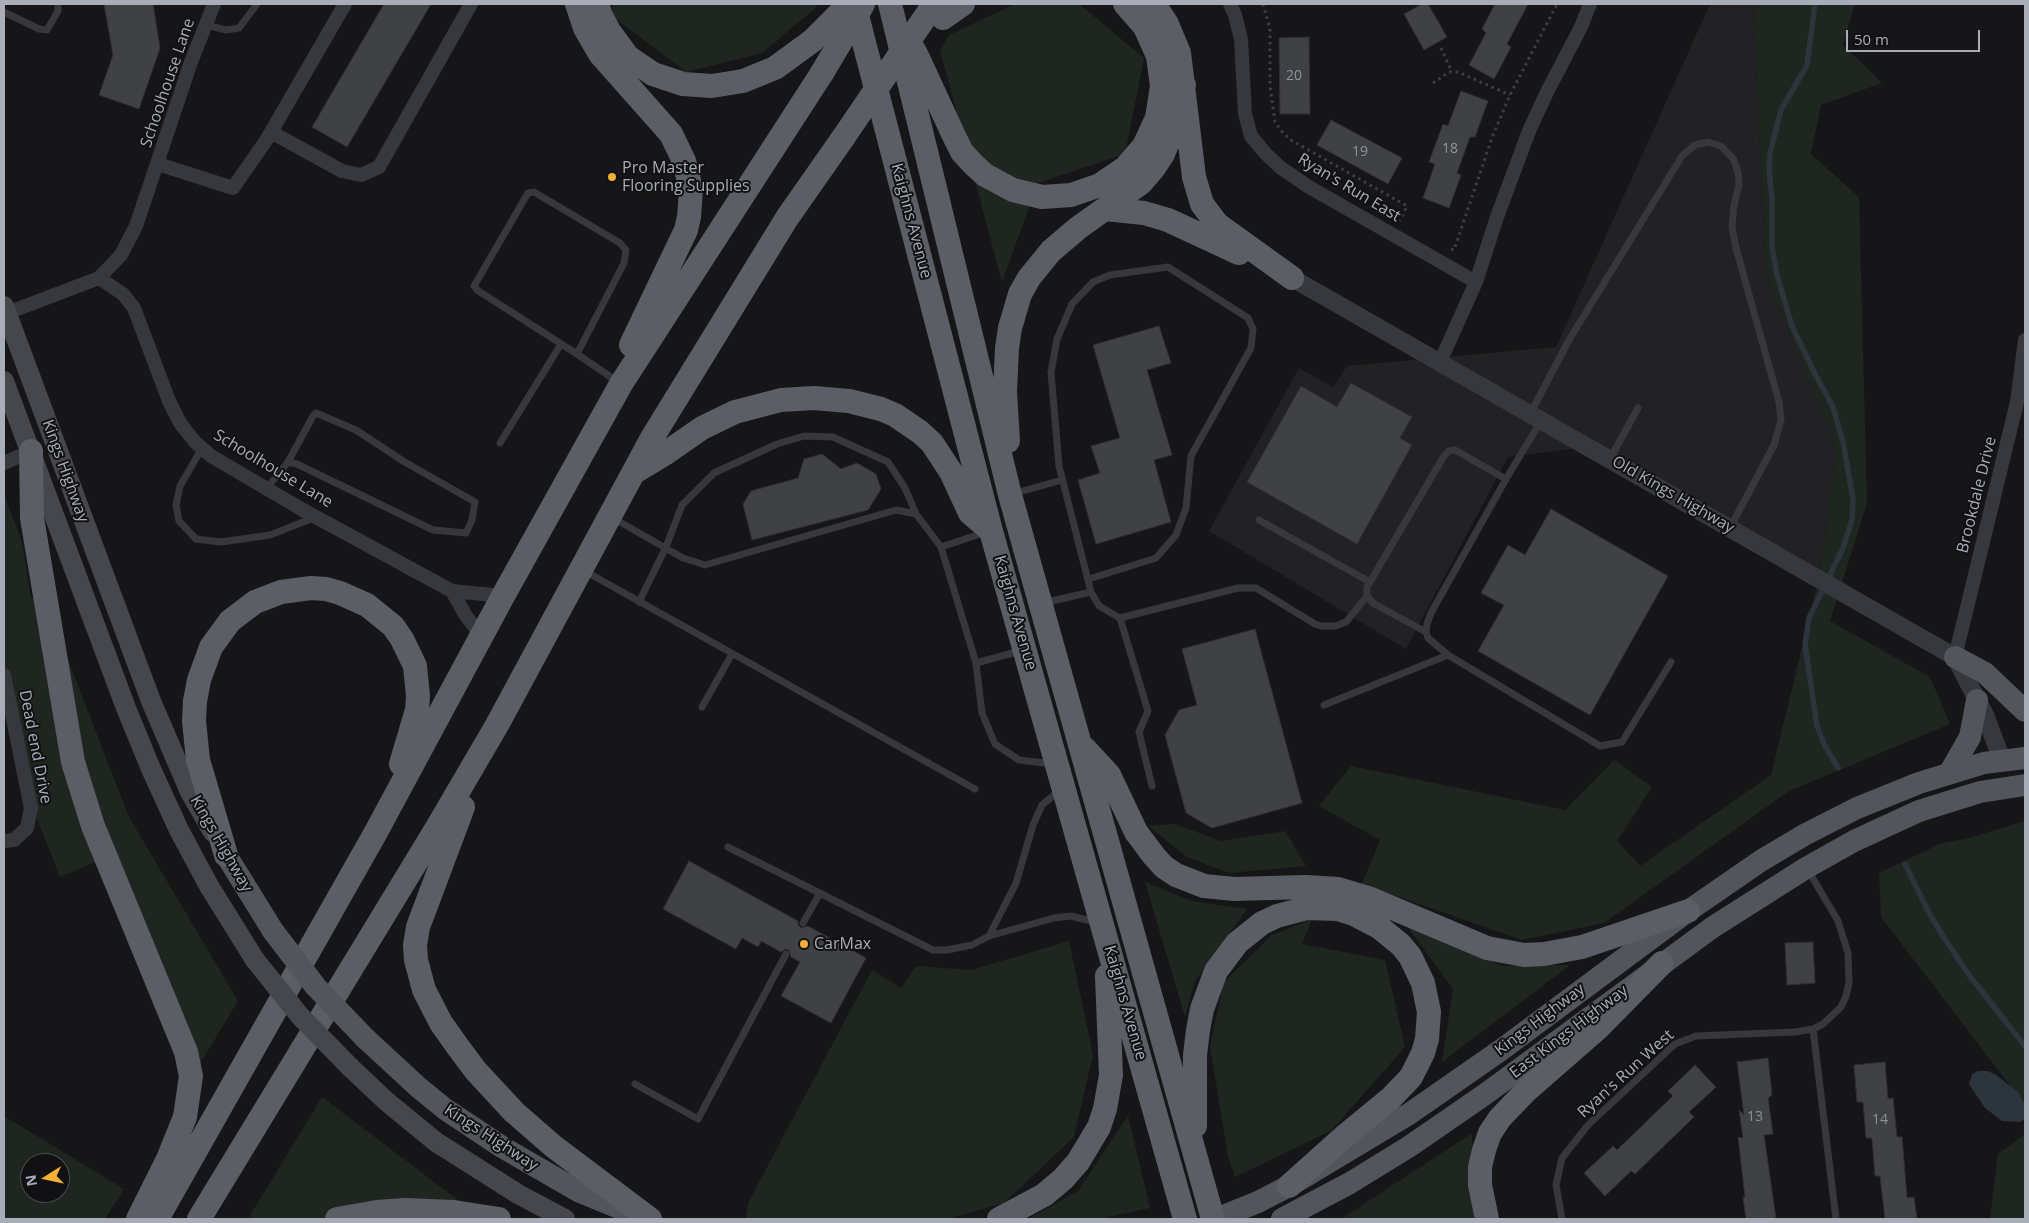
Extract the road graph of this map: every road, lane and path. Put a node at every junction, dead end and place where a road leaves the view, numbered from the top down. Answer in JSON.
{"nodes":[{"id":1,"x":58,"y":4,"type":"edge"},
{"id":2,"x":214,"y":4,"type":"edge"},
{"id":3,"x":257,"y":4,"type":"edge"},
{"id":4,"x":345,"y":4,"type":"edge"},
{"id":5,"x":470,"y":4,"type":"edge"},
{"id":6,"x":576,"y":4,"type":"edge"},
{"id":7,"x":597,"y":4,"type":"edge"},
{"id":8,"x":836,"y":4,"type":"edge"},
{"id":9,"x":853,"y":4,"type":"edge"},
{"id":10,"x":863,"y":4,"type":"edge"},
{"id":11,"x":963,"y":4,"type":"edge"},
{"id":12,"x":1126,"y":4,"type":"edge"},
{"id":13,"x":1154,"y":4,"type":"edge"},
{"id":14,"x":1230,"y":4,"type":"edge"},
{"id":15,"x":1264,"y":4,"type":"edge"},
{"id":16,"x":1557,"y":4,"type":"edge"},
{"id":17,"x":1590,"y":4,"type":"edge"},
{"id":18,"x":891,"y":8,"type":"edge"},
{"id":19,"x":938,"y":11,"type":"edge"},
{"id":20,"x":4,"y":12,"type":"edge"},
{"id":21,"x":206,"y":25,"type":"junction"},
{"id":22,"x":1441,"y":48,"type":"dead end"},
{"id":23,"x":867,"y":56,"type":"junction"},
{"id":24,"x":1452,"y":72,"type":"junction"},
{"id":25,"x":1433,"y":84,"type":"dead end"},
{"id":26,"x":1184,"y":85,"type":"junction"},
{"id":27,"x":1510,"y":94,"type":"junction"},
{"id":28,"x":271,"y":132,"type":"junction"},
{"id":29,"x":158,"y":164,"type":"junction"},
{"id":30,"x":1105,"y":209,"type":"junction"},
{"id":31,"x":1407,"y":226,"type":"dead end"},
{"id":32,"x":1446,"y":247,"type":"dead end"},
{"id":33,"x":99,"y":278,"type":"junction"},
{"id":34,"x":1292,"y":278,"type":"junction"},
{"id":35,"x":1476,"y":282,"type":"junction"},
{"id":36,"x":5,"y":310,"type":"edge"},
{"id":37,"x":2025,"y":340,"type":"edge"},
{"id":38,"x":561,"y":344,"type":"junction"},
{"id":39,"x":578,"y":354,"type":"junction"},
{"id":40,"x":1440,"y":362,"type":"junction"},
{"id":41,"x":4,"y":381,"type":"edge"},
{"id":42,"x":621,"y":384,"type":"junction"},
{"id":43,"x":1638,"y":408,"type":"dead end"},
{"id":44,"x":1536,"y":417,"type":"junction"},
{"id":45,"x":500,"y":443,"type":"dead end"},
{"id":46,"x":202,"y":448,"type":"junction"},
{"id":47,"x":31,"y":451,"type":"junction"},
{"id":48,"x":1610,"y":460,"type":"junction"},
{"id":49,"x":288,"y":462,"type":"junction"},
{"id":50,"x":4,"y":463,"type":"edge"},
{"id":51,"x":632,"y":474,"type":"junction"},
{"id":52,"x":1506,"y":479,"type":"junction"},
{"id":53,"x":1062,"y":480,"type":"junction"},
{"id":54,"x":267,"y":488,"type":"junction"},
{"id":55,"x":1010,"y":495,"type":"junction"},
{"id":56,"x":916,"y":514,"type":"junction"},
{"id":57,"x":610,"y":516,"type":"junction"},
{"id":58,"x":316,"y":517,"type":"junction"},
{"id":59,"x":1260,"y":520,"type":"dead end"},
{"id":60,"x":1730,"y":528,"type":"junction"},
{"id":61,"x":991,"y":531,"type":"junction"},
{"id":62,"x":666,"y":547,"type":"junction"},
{"id":63,"x":941,"y":547,"type":"junction"},
{"id":64,"x":581,"y":569,"type":"junction"},
{"id":65,"x":1089,"y":579,"type":"junction"},
{"id":66,"x":1370,"y":582,"type":"junction"},
{"id":67,"x":452,"y":591,"type":"junction"},
{"id":68,"x":1091,"y":592,"type":"junction"},
{"id":69,"x":503,"y":596,"type":"junction"},
{"id":70,"x":1368,"y":596,"type":"junction"},
{"id":71,"x":638,"y":602,"type":"junction"},
{"id":72,"x":1040,"y":603,"type":"junction"},
{"id":73,"x":1120,"y":618,"type":"junction"},
{"id":74,"x":1426,"y":632,"type":"junction"},
{"id":75,"x":481,"y":635,"type":"junction"},
{"id":76,"x":1026,"y":650,"type":"junction"},
{"id":77,"x":732,"y":654,"type":"junction"},
{"id":78,"x":1448,"y":655,"type":"junction"},
{"id":79,"x":1955,"y":657,"type":"junction"},
{"id":80,"x":976,"y":662,"type":"junction"},
{"id":81,"x":1672,"y":662,"type":"dead end"},
{"id":82,"x":4,"y":675,"type":"edge"},
{"id":83,"x":1977,"y":700,"type":"junction"},
{"id":84,"x":1324,"y":705,"type":"dead end"},
{"id":85,"x":702,"y":707,"type":"dead end"},
{"id":86,"x":2025,"y":711,"type":"edge"},
{"id":87,"x":497,"y":725,"type":"junction"},
{"id":88,"x":1081,"y":744,"type":"junction"},
{"id":89,"x":2025,"y":758,"type":"edge"},
{"id":90,"x":1950,"y":772,"type":"junction"},
{"id":91,"x":1061,"y":776,"type":"junction"},
{"id":92,"x":2011,"y":776,"type":"edge"},
{"id":93,"x":1152,"y":786,"type":"dead end"},
{"id":94,"x":975,"y":789,"type":"dead end"},
{"id":95,"x":376,"y":832,"type":"junction"},
{"id":96,"x":4,"y":840,"type":"edge"},
{"id":97,"x":728,"y":847,"type":"dead end"},
{"id":98,"x":226,"y":855,"type":"junction"},
{"id":99,"x":1806,"y":868,"type":"junction"},
{"id":100,"x":820,"y":893,"type":"junction"},
{"id":101,"x":1688,"y":911,"type":"junction"},
{"id":102,"x":803,"y":923,"type":"dead end"},
{"id":103,"x":1104,"y":928,"type":"junction"},
{"id":104,"x":989,"y":936,"type":"junction"},
{"id":105,"x":786,"y":954,"type":"dead end"},
{"id":106,"x":1662,"y":963,"type":"junction"},
{"id":107,"x":1813,"y":1029,"type":"junction"},
{"id":108,"x":635,"y":1084,"type":"dead end"},
{"id":109,"x":1195,"y":1155,"type":"junction"},
{"id":110,"x":1289,"y":1186,"type":"junction"},
{"id":111,"x":138,"y":1219,"type":"edge"},
{"id":112,"x":157,"y":1219,"type":"edge"},
{"id":113,"x":199,"y":1219,"type":"edge"},
{"id":114,"x":337,"y":1219,"type":"edge"},
{"id":115,"x":499,"y":1219,"type":"edge"},
{"id":116,"x":565,"y":1219,"type":"edge"},
{"id":117,"x":648,"y":1219,"type":"edge"},
{"id":118,"x":999,"y":1219,"type":"edge"},
{"id":119,"x":1185,"y":1219,"type":"edge"},
{"id":120,"x":1215,"y":1219,"type":"edge"},
{"id":121,"x":1282,"y":1219,"type":"edge"},
{"id":122,"x":1487,"y":1219,"type":"edge"},
{"id":123,"x":1562,"y":1219,"type":"edge"},
{"id":124,"x":1836,"y":1219,"type":"edge"}],
"edges":[{"from":1,"to":20,"type":"lane"},
{"from":2,"to":21,"type":"street","name":"Schoolhouse Lane"},
{"from":3,"to":21,"type":"lane"},
{"from":4,"to":28,"type":"street"},
{"from":5,"to":28,"type":"street"},
{"from":6,"to":42,"type":"highway"},
{"from":7,"to":9,"type":"highway","bridge":true},
{"from":8,"to":23,"type":"highway"},
{"from":9,"to":23,"type":"highway","name":"Kaighns Avenue"},
{"from":10,"to":42,"type":"highway","bridge":true},
{"from":11,"to":19,"type":"highway"},
{"from":12,"to":18,"type":"highway"},
{"from":13,"to":26,"type":"highway"},
{"from":14,"to":35,"type":"street","name":"Ryan's Run East"},
{"from":15,"to":31,"type":"path"},
{"from":16,"to":27,"type":"path"},
{"from":17,"to":35,"type":"street"},
{"from":18,"to":55,"type":"highway","name":"Kaighns Avenue"},
{"from":19,"to":51,"type":"highway","bridge":true},
{"from":21,"to":29,"type":"street","name":"Schoolhouse Lane"},
{"from":22,"to":24,"type":"path"},
{"from":23,"to":61,"type":"highway","name":"Kaighns Avenue"},
{"from":24,"to":25,"type":"path"},
{"from":24,"to":27,"type":"path"},
{"from":26,"to":30,"type":"highway"},
{"from":26,"to":34,"type":"highway"},
{"from":27,"to":32,"type":"path"},
{"from":28,"to":29,"type":"street"},
{"from":29,"to":33,"type":"street","name":"Schoolhouse Lane"},
{"from":30,"to":34,"type":"highway"},
{"from":30,"to":55,"type":"highway"},
{"from":33,"to":36,"type":"street","name":"Schoolhouse Lane"},
{"from":33,"to":46,"type":"street","name":"Schoolhouse Lane"},
{"from":34,"to":40,"type":"street","name":"Old Kings Highway"},
{"from":35,"to":40,"type":"street"},
{"from":36,"to":98,"type":"main road","name":"Kings Highway"},
{"from":37,"to":79,"type":"street","name":"Brookdale Drive"},
{"from":38,"to":39,"type":"lane"},
{"from":38,"to":39,"type":"lane"},
{"from":38,"to":45,"type":"lane"},
{"from":39,"to":42,"type":"lane"},
{"from":40,"to":44,"type":"street","name":"Old Kings Highway"},
{"from":41,"to":47,"type":"main road","name":"Kings Highway"},
{"from":42,"to":69,"type":"highway"},
{"from":43,"to":48,"type":"lane"},
{"from":44,"to":48,"type":"street","name":"Old Kings Highway"},
{"from":44,"to":52,"type":"lane"},
{"from":44,"to":60,"type":"lane"},
{"from":46,"to":54,"type":"street","name":"Schoolhouse Lane"},
{"from":46,"to":58,"type":"lane"},
{"from":47,"to":50,"type":"street"},
{"from":47,"to":111,"type":"highway"},
{"from":47,"to":116,"type":"main road","name":"Kings Highway","bridge":true},
{"from":48,"to":60,"type":"street","name":"Old Kings Highway"},
{"from":49,"to":49,"type":"lane"},
{"from":49,"to":54,"type":"lane"},
{"from":51,"to":57,"type":"highway"},
{"from":51,"to":61,"type":"highway"},
{"from":52,"to":66,"type":"lane"},
{"from":52,"to":74,"type":"lane"},
{"from":53,"to":55,"type":"lane"},
{"from":53,"to":65,"type":"lane"},
{"from":53,"to":65,"type":"lane"},
{"from":54,"to":58,"type":"street","name":"Schoolhouse Lane"},
{"from":55,"to":72,"type":"highway","name":"Kaighns Avenue"},
{"from":56,"to":62,"type":"lane"},
{"from":56,"to":62,"type":"lane"},
{"from":56,"to":63,"type":"lane"},
{"from":57,"to":62,"type":"lane"},
{"from":57,"to":64,"type":"highway"},
{"from":58,"to":67,"type":"street","name":"Schoolhouse Lane"},
{"from":59,"to":66,"type":"lane"},
{"from":60,"to":79,"type":"street","name":"Old Kings Highway"},
{"from":61,"to":63,"type":"lane"},
{"from":61,"to":76,"type":"highway","name":"Kaighns Avenue"},
{"from":62,"to":71,"type":"lane"},
{"from":63,"to":80,"type":"lane"},
{"from":64,"to":71,"type":"lane"},
{"from":64,"to":87,"type":"highway"},
{"from":65,"to":68,"type":"lane"},
{"from":66,"to":70,"type":"lane"},
{"from":67,"to":69,"type":"street","name":"Schoolhouse Lane"},
{"from":67,"to":75,"type":"street"},
{"from":68,"to":72,"type":"lane"},
{"from":68,"to":73,"type":"lane"},
{"from":69,"to":75,"type":"highway"},
{"from":70,"to":73,"type":"lane"},
{"from":70,"to":74,"type":"lane"},
{"from":71,"to":77,"type":"lane"},
{"from":72,"to":88,"type":"highway","name":"Kaighns Avenue"},
{"from":73,"to":93,"type":"lane"},
{"from":74,"to":78,"type":"lane"},
{"from":75,"to":95,"type":"highway"},
{"from":76,"to":80,"type":"lane"},
{"from":76,"to":91,"type":"highway","name":"Kaighns Avenue"},
{"from":77,"to":85,"type":"lane"},
{"from":77,"to":94,"type":"lane"},
{"from":78,"to":81,"type":"lane"},
{"from":78,"to":84,"type":"lane"},
{"from":79,"to":83,"type":"street"},
{"from":79,"to":86,"type":"main road"},
{"from":80,"to":91,"type":"lane"},
{"from":82,"to":96,"type":"street","name":"Dead end Drive"},
{"from":83,"to":90,"type":"main road"},
{"from":83,"to":92,"type":"street"},
{"from":87,"to":113,"type":"highway"},
{"from":87,"to":117,"type":"highway"},
{"from":88,"to":101,"type":"highway"},
{"from":88,"to":109,"type":"highway","name":"Kaighns Avenue"},
{"from":89,"to":92,"type":"main road"},
{"from":90,"to":92,"type":"main road","name":"Kings Highway"},
{"from":90,"to":101,"type":"main road","name":"Kings Highway"},
{"from":91,"to":103,"type":"highway","name":"Kaighns Avenue"},
{"from":91,"to":104,"type":"lane"},
{"from":92,"to":99,"type":"main road","name":"East Kings Highway"},
{"from":95,"to":98,"type":"highway"},
{"from":95,"to":112,"type":"highway"},
{"from":97,"to":100,"type":"lane"},
{"from":98,"to":117,"type":"main road","name":"Kings Highway","bridge":true},
{"from":99,"to":106,"type":"main road","name":"East Kings Highway"},
{"from":99,"to":107,"type":"lane","name":"Ryan's Run West"},
{"from":100,"to":102,"type":"lane"},
{"from":100,"to":104,"type":"lane"},
{"from":101,"to":110,"type":"main road","name":"Kings Highway"},
{"from":103,"to":104,"type":"lane"},
{"from":103,"to":118,"type":"highway"},
{"from":103,"to":119,"type":"highway","name":"Kaighns Avenue"},
{"from":105,"to":108,"type":"lane"},
{"from":106,"to":121,"type":"main road","name":"East Kings Highway"},
{"from":106,"to":122,"type":"highway"},
{"from":107,"to":123,"type":"lane","name":"Ryan's Run West"},
{"from":107,"to":124,"type":"lane"},
{"from":109,"to":110,"type":"highway"},
{"from":109,"to":120,"type":"highway","name":"Kaighns Avenue"},
{"from":110,"to":120,"type":"main road","name":"Kings Highway"},
{"from":114,"to":115,"type":"highway"}]}
